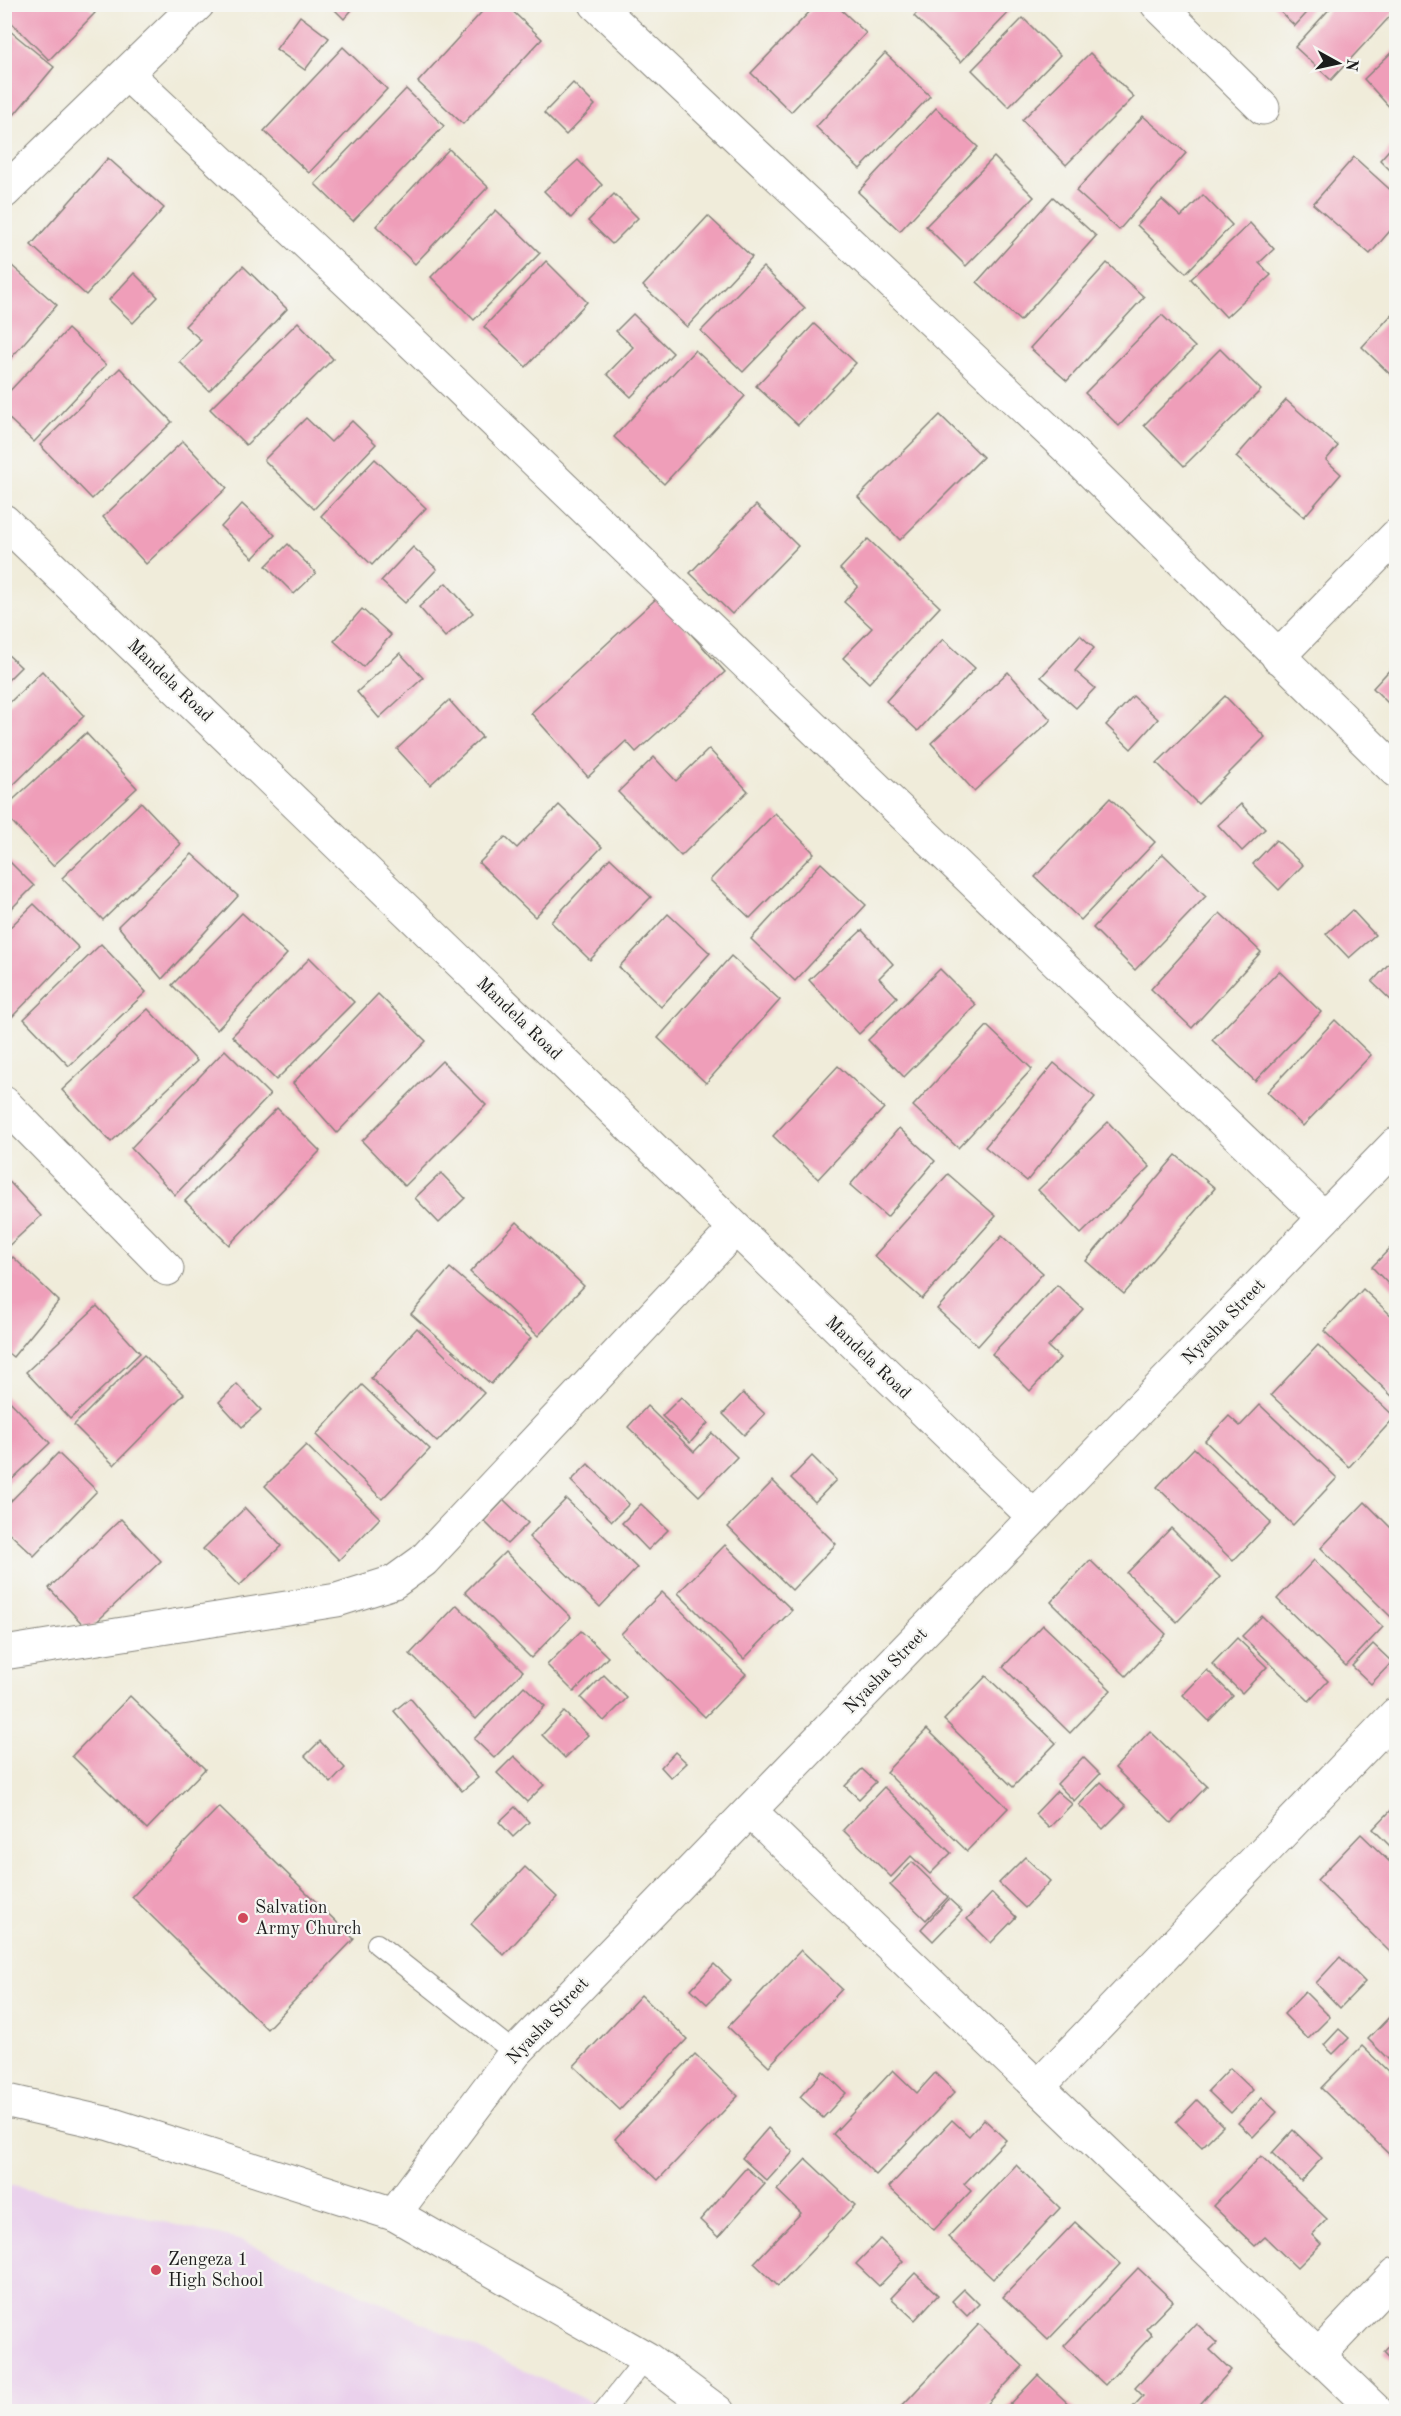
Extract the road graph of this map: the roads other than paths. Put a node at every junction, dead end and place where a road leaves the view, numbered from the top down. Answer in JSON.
{"nodes":[{"id":1,"x":198,"y":4,"type":"edge"},
{"id":2,"x":596,"y":4,"type":"edge"},
{"id":3,"x":1157,"y":4,"type":"edge"},
{"id":4,"x":128,"y":75,"type":"junction"},
{"id":5,"x":1263,"y":108,"type":"dead end"},
{"id":6,"x":4,"y":192,"type":"edge"},
{"id":7,"x":4,"y":521,"type":"edge"},
{"id":8,"x":1396,"y":536,"type":"edge"},
{"id":9,"x":1278,"y":657,"type":"junction"},
{"id":10,"x":1396,"y":771,"type":"edge"},
{"id":11,"x":4,"y":1103,"type":"edge"},
{"id":12,"x":1396,"y":1144,"type":"edge"},
{"id":13,"x":1324,"y":1218,"type":"junction"},
{"id":14,"x":734,"y":1230,"type":"junction"},
{"id":15,"x":167,"y":1269,"type":"dead end"},
{"id":16,"x":1034,"y":1517,"type":"junction"},
{"id":17,"x":5,"y":1652,"type":"edge"},
{"id":18,"x":1396,"y":1714,"type":"edge"},
{"id":19,"x":750,"y":1811,"type":"junction"},
{"id":20,"x":376,"y":1944,"type":"dead end"},
{"id":21,"x":515,"y":2053,"type":"junction"},
{"id":22,"x":1038,"y":2087,"type":"junction"},
{"id":23,"x":4,"y":2100,"type":"edge"},
{"id":24,"x":394,"y":2214,"type":"junction"},
{"id":25,"x":1396,"y":2274,"type":"edge"},
{"id":26,"x":1318,"y":2356,"type":"junction"},
{"id":27,"x":646,"y":2358,"type":"junction"},
{"id":28,"x":603,"y":2412,"type":"edge"},
{"id":29,"x":718,"y":2412,"type":"edge"},
{"id":30,"x":1377,"y":2412,"type":"edge"}],
"edges":[{"from":1,"to":4,"type":"street"},
{"from":2,"to":9,"type":"street"},
{"from":3,"to":5,"type":"street"},
{"from":4,"to":6,"type":"street"},
{"from":4,"to":13,"type":"street"},
{"from":7,"to":14,"type":"street","name":"Mandela Road"},
{"from":8,"to":9,"type":"street"},
{"from":9,"to":10,"type":"street"},
{"from":11,"to":15,"type":"street"},
{"from":12,"to":13,"type":"street","name":"Nyasha Street"},
{"from":13,"to":16,"type":"street","name":"Nyasha Street"},
{"from":14,"to":16,"type":"street","name":"Mandela Road"},
{"from":14,"to":17,"type":"street"},
{"from":16,"to":19,"type":"street","name":"Nyasha Street"},
{"from":18,"to":22,"type":"street"},
{"from":19,"to":21,"type":"street","name":"Nyasha Street"},
{"from":19,"to":22,"type":"street"},
{"from":20,"to":21,"type":"lane"},
{"from":21,"to":24,"type":"street","name":"Nyasha Street"},
{"from":22,"to":26,"type":"street"},
{"from":23,"to":24,"type":"street"},
{"from":24,"to":27,"type":"street"},
{"from":25,"to":26,"type":"street"},
{"from":26,"to":30,"type":"street"},
{"from":27,"to":28,"type":"lane"},
{"from":27,"to":29,"type":"street"}]}
